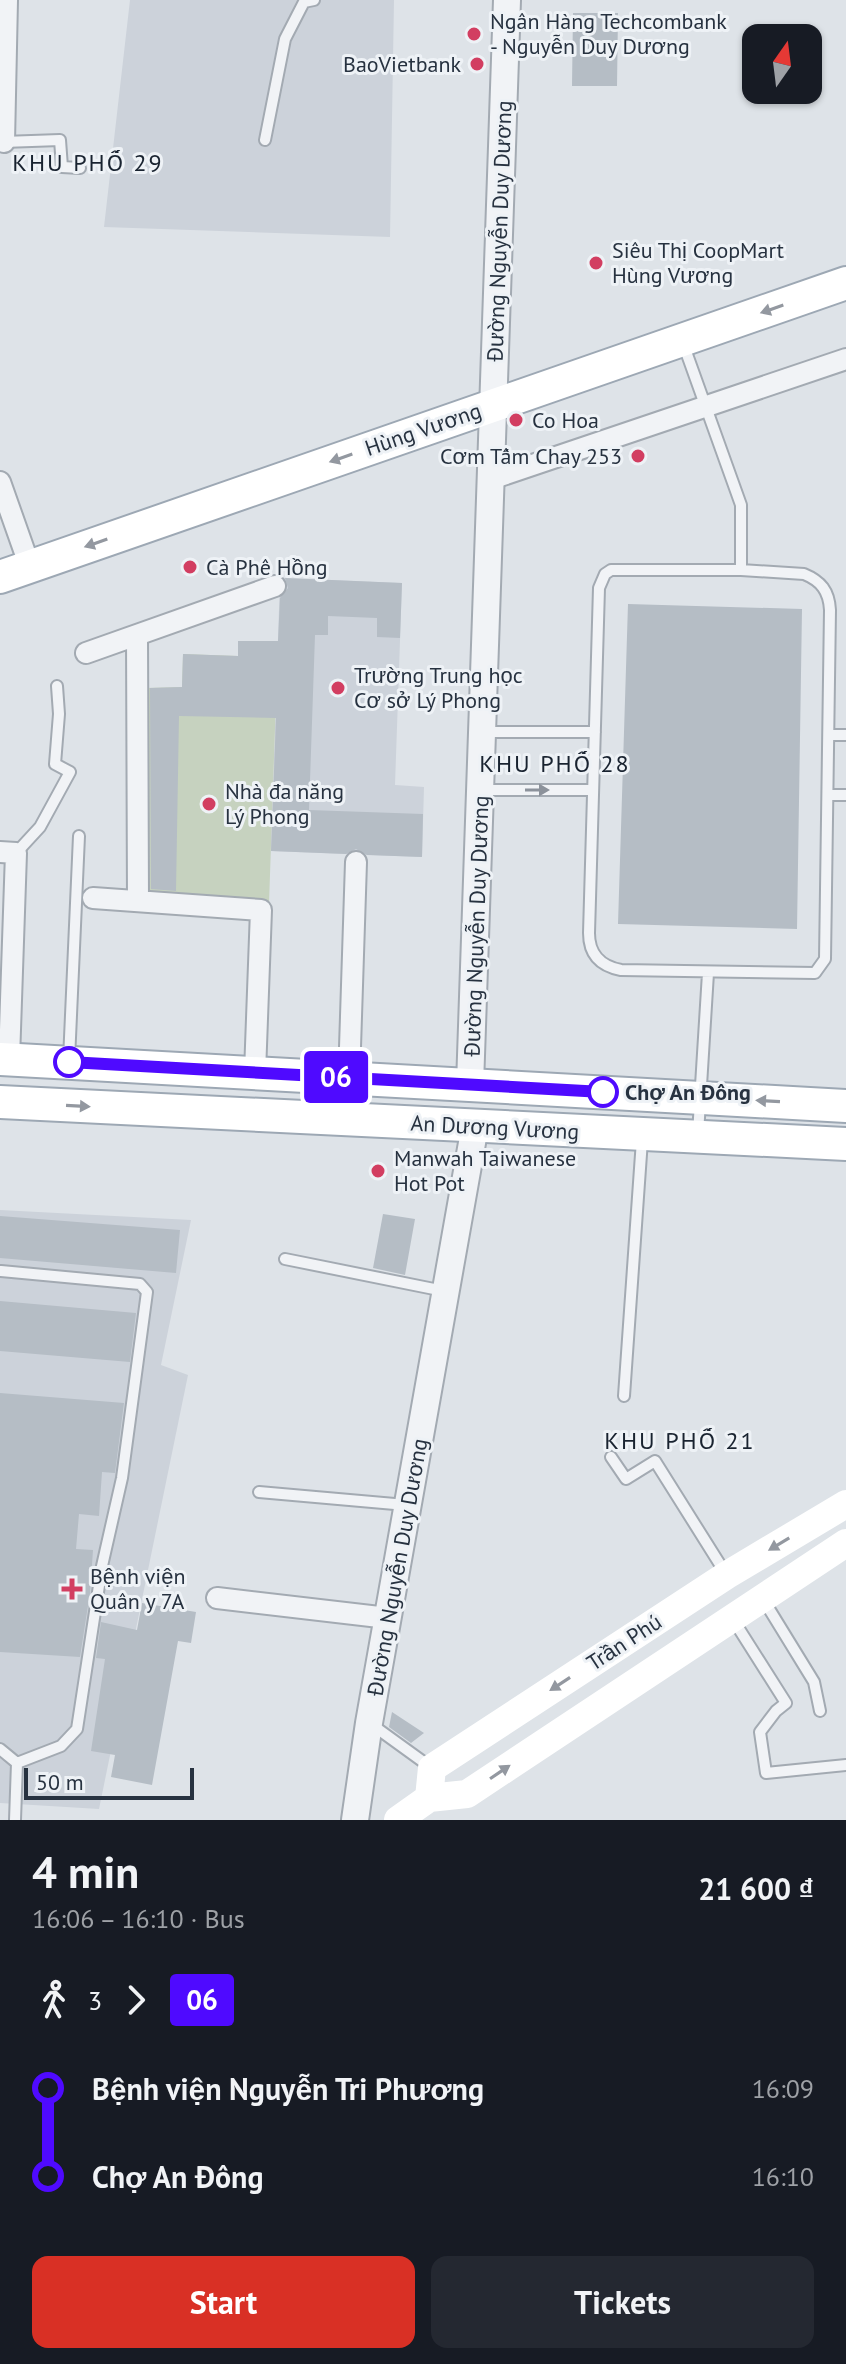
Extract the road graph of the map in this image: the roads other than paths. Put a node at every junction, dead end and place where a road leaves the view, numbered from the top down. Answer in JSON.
{"nodes":[{"id":1,"x":7,"y":0,"type":"edge"},
{"id":2,"x":314,"y":0,"type":"edge"},
{"id":3,"x":507,"y":0,"type":"edge"},
{"id":4,"x":265,"y":140,"type":"dead end"},
{"id":5,"x":2,"y":142,"type":"edge"},
{"id":6,"x":80,"y":168,"type":"dead end"},
{"id":7,"x":846,"y":283,"type":"edge"},
{"id":8,"x":682,"y":340,"type":"junction"},
{"id":9,"x":846,"y":359,"type":"edge"},
{"id":10,"x":494,"y":404,"type":"junction"},
{"id":11,"x":705,"y":406,"type":"junction"},
{"id":12,"x":491,"y":479,"type":"junction"},
{"id":13,"x":0,"y":482,"type":"edge"},
{"id":14,"x":30,"y":567,"type":"junction"},
{"id":15,"x":741,"y":570,"type":"junction"},
{"id":16,"x":0,"y":577,"type":"edge"},
{"id":17,"x":275,"y":586,"type":"dead end"},
{"id":18,"x":137,"y":635,"type":"junction"},
{"id":19,"x":86,"y":653,"type":"dead end"},
{"id":20,"x":57,"y":686,"type":"dead end"},
{"id":21,"x":482,"y":732,"type":"junction"},
{"id":22,"x":595,"y":732,"type":"junction"},
{"id":23,"x":829,"y":735,"type":"junction"},
{"id":24,"x":846,"y":735,"type":"edge"},
{"id":25,"x":481,"y":790,"type":"junction"},
{"id":26,"x":593,"y":790,"type":"junction"},
{"id":27,"x":828,"y":795,"type":"junction"},
{"id":28,"x":846,"y":795,"type":"edge"},
{"id":29,"x":79,"y":836,"type":"dead end"},
{"id":30,"x":8,"y":853,"type":"edge"},
{"id":31,"x":356,"y":862,"type":"dead end"},
{"id":32,"x":93,"y":898,"type":"dead end"},
{"id":33,"x":138,"y":901,"type":"junction"},
{"id":34,"x":708,"y":973,"type":"junction"},
{"id":35,"x":4,"y":1059,"type":"edge"},
{"id":36,"x":69,"y":1062,"type":"junction"},
{"id":37,"x":255,"y":1073,"type":"junction"},
{"id":38,"x":349,"y":1078,"type":"junction"},
{"id":39,"x":470,"y":1085,"type":"junction"},
{"id":40,"x":701,"y":1098,"type":"junction"},
{"id":41,"x":0,"y":1102,"type":"edge"},
{"id":42,"x":846,"y":1106,"type":"edge"},
{"id":43,"x":347,"y":1119,"type":"junction"},
{"id":44,"x":475,"y":1126,"type":"junction"},
{"id":45,"x":642,"y":1134,"type":"junction"},
{"id":46,"x":698,"y":1137,"type":"junction"},
{"id":47,"x":846,"y":1144,"type":"edge"},
{"id":48,"x":285,"y":1259,"type":"dead end"},
{"id":49,"x":1,"y":1271,"type":"edge"},
{"id":50,"x":446,"y":1292,"type":"junction"},
{"id":51,"x":624,"y":1396,"type":"dead end"},
{"id":52,"x":611,"y":1457,"type":"dead end"},
{"id":53,"x":259,"y":1492,"type":"dead end"},
{"id":54,"x":846,"y":1504,"type":"edge"},
{"id":55,"x":408,"y":1505,"type":"junction"},
{"id":56,"x":846,"y":1543,"type":"edge"},
{"id":57,"x":727,"y":1575,"type":"junction"},
{"id":58,"x":762,"y":1597,"type":"junction"},
{"id":59,"x":217,"y":1598,"type":"dead end"},
{"id":60,"x":388,"y":1618,"type":"junction"},
{"id":61,"x":732,"y":1618,"type":"junction"},
{"id":62,"x":820,"y":1711,"type":"dead end"},
{"id":63,"x":369,"y":1723,"type":"junction"},
{"id":64,"x":0,"y":1749,"type":"edge"},
{"id":65,"x":17,"y":1763,"type":"junction"},
{"id":66,"x":846,"y":1765,"type":"edge"},
{"id":67,"x":432,"y":1768,"type":"junction"},
{"id":68,"x":429,"y":1798,"type":"junction"},
{"id":69,"x":15,"y":1820,"type":"edge"},
{"id":70,"x":355,"y":1820,"type":"edge"},
{"id":71,"x":398,"y":1820,"type":"edge"}],
"edges":[{"from":1,"to":5,"type":"street"},
{"from":2,"to":4,"type":"lane"},
{"from":3,"to":10,"type":"street","name":"Đường Nguyễn Duy Dương"},
{"from":5,"to":6,"type":"lane"},
{"from":7,"to":8,"type":"main road","name":"Hùng Vương","one_way":true},
{"from":8,"to":10,"type":"main road","name":"Hùng Vương"},
{"from":8,"to":11,"type":"lane"},
{"from":9,"to":11,"type":"street"},
{"from":10,"to":12,"type":"street","name":"Đường Nguyễn Duy Dương"},
{"from":10,"to":14,"type":"main road","name":"Hùng Vương","one_way":true},
{"from":11,"to":12,"type":"street"},
{"from":11,"to":15,"type":"lane"},
{"from":12,"to":21,"type":"street","name":"Đường Nguyễn Duy Dương"},
{"from":13,"to":14,"type":"street"},
{"from":14,"to":16,"type":"main road","name":"Hùng Vương"},
{"from":15,"to":22,"type":"lane"},
{"from":15,"to":23,"type":"lane"},
{"from":17,"to":18,"type":"street"},
{"from":18,"to":19,"type":"street"},
{"from":18,"to":33,"type":"street"},
{"from":20,"to":30,"type":"lane"},
{"from":21,"to":22,"type":"lane"},
{"from":21,"to":25,"type":"street","name":"Đường Nguyễn Duy Dương"},
{"from":22,"to":26,"type":"lane"},
{"from":23,"to":24,"type":"lane"},
{"from":23,"to":27,"type":"lane"},
{"from":25,"to":26,"type":"lane","one_way":true},
{"from":25,"to":39,"type":"street","name":"Đường Nguyễn Duy Dương"},
{"from":26,"to":34,"type":"lane"},
{"from":27,"to":28,"type":"lane"},
{"from":27,"to":34,"type":"lane"},
{"from":29,"to":36,"type":"lane"},
{"from":30,"to":35,"type":"street"},
{"from":31,"to":38,"type":"street"},
{"from":32,"to":33,"type":"street"},
{"from":33,"to":37,"type":"street"},
{"from":34,"to":40,"type":"lane"},
{"from":35,"to":36,"type":"main road","name":"An Dương Vương"},
{"from":36,"to":37,"type":"main road","name":"An Dương Vương"},
{"from":37,"to":38,"type":"main road","name":"An Dương Vương"},
{"from":38,"to":39,"type":"main road","name":"An Dương Vương"},
{"from":38,"to":43,"type":"main road"},
{"from":39,"to":40,"type":"main road","name":"An Dương Vương"},
{"from":39,"to":44,"type":"main road"},
{"from":42,"to":40,"type":"main road","name":"An Dương Vương","one_way":true},
{"from":40,"to":46,"type":"lane"},
{"from":41,"to":43,"type":"main road","name":"An Dương Vương","one_way":true},
{"from":43,"to":44,"type":"main road","name":"An Dương Vương"},
{"from":44,"to":45,"type":"main road","name":"An Dương Vương"},
{"from":44,"to":50,"type":"street","name":"Đường Nguyễn Duy Dương"},
{"from":45,"to":46,"type":"main road","name":"An Dương Vương"},
{"from":45,"to":51,"type":"lane"},
{"from":46,"to":47,"type":"main road","name":"An Dương Vương"},
{"from":48,"to":50,"type":"lane"},
{"from":49,"to":65,"type":"lane"},
{"from":50,"to":55,"type":"street","name":"Đường Nguyễn Duy Dương"},
{"from":52,"to":57,"type":"lane"},
{"from":53,"to":55,"type":"lane"},
{"from":54,"to":57,"type":"main road","name":"Trần Phú","one_way":true},
{"from":55,"to":60,"type":"street","name":"Đường Nguyễn Duy Dương"},
{"from":56,"to":58,"type":"main road","name":"Trần Phú"},
{"from":57,"to":67,"type":"main road","name":"Trần Phú","one_way":true},
{"from":58,"to":61,"type":"main road","name":"Trần Phú"},
{"from":58,"to":62,"type":"lane"},
{"from":59,"to":60,"type":"street"},
{"from":60,"to":63,"type":"street","name":"Đường Nguyễn Duy Dương"},
{"from":61,"to":66,"type":"lane"},
{"from":68,"to":61,"type":"main road","name":"Trần Phú","one_way":true},
{"from":63,"to":67,"type":"lane"},
{"from":63,"to":70,"type":"street","name":"Đường Nguyễn Duy Dương"},
{"from":64,"to":65,"type":"lane"},
{"from":65,"to":69,"type":"lane"},
{"from":67,"to":68,"type":"main road"},
{"from":68,"to":71,"type":"main road","name":"Trần Phú"}]}
